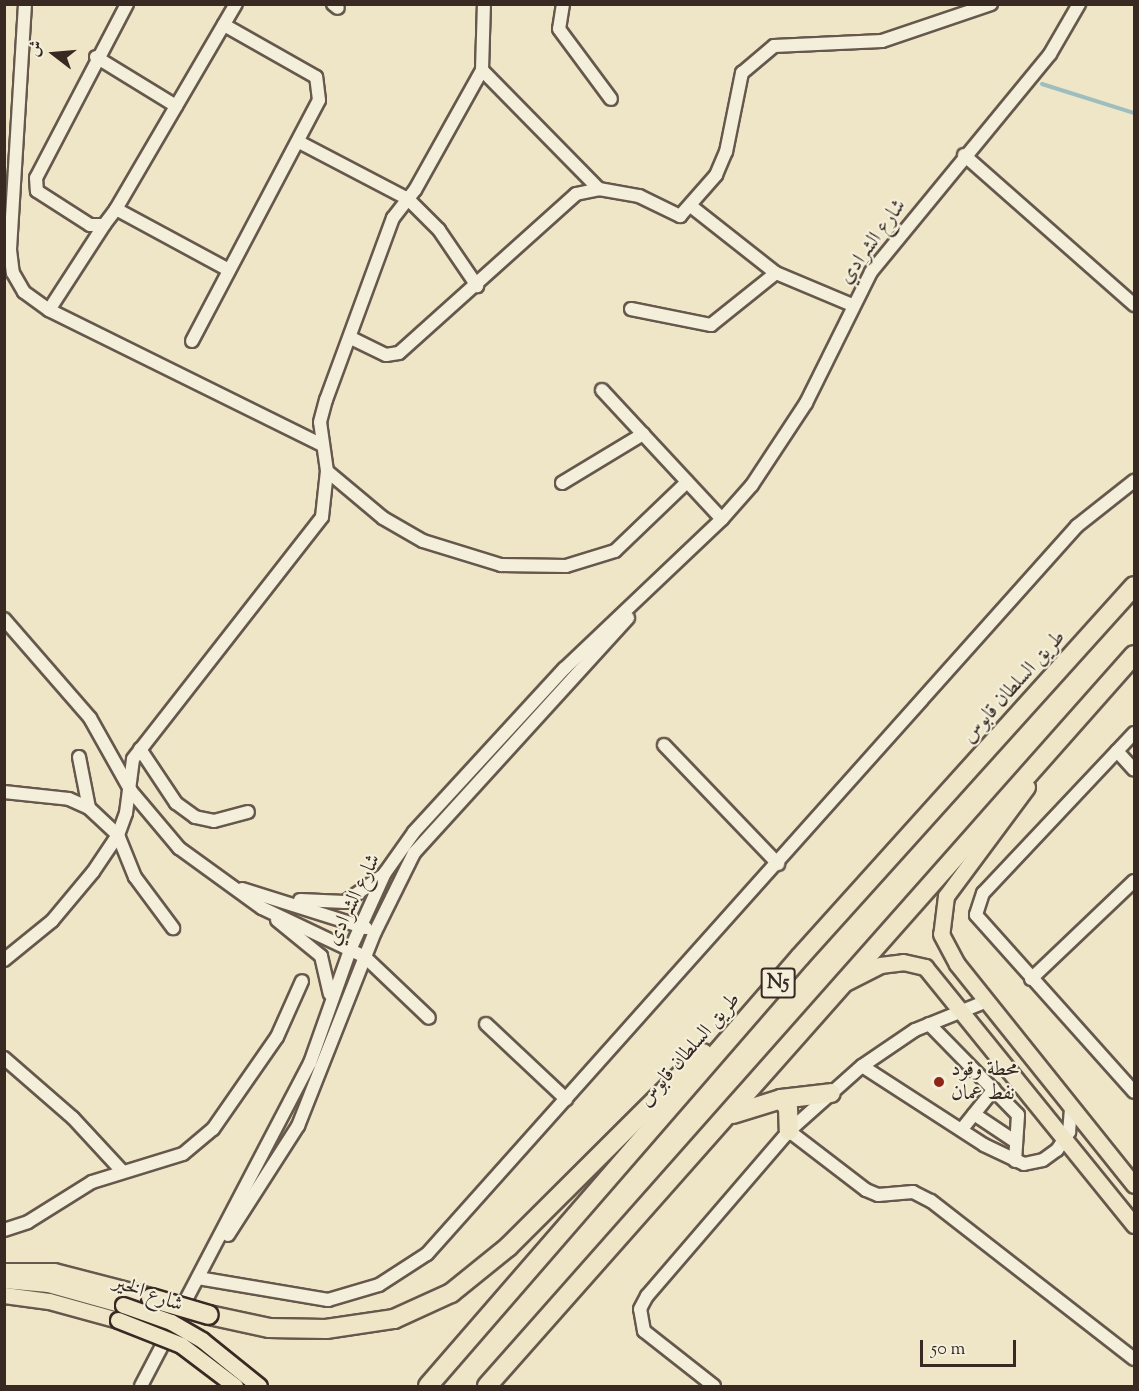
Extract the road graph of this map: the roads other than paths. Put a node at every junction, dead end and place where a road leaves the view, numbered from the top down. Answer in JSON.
{"nodes":[{"id":1,"x":25,"y":4,"type":"edge"},
{"id":2,"x":127,"y":4,"type":"edge"},
{"id":3,"x":236,"y":4,"type":"edge"},
{"id":4,"x":484,"y":4,"type":"edge"},
{"id":5,"x":563,"y":4,"type":"edge"},
{"id":6,"x":991,"y":4,"type":"edge"},
{"id":7,"x":1079,"y":4,"type":"edge"},
{"id":8,"x":224,"y":25,"type":"junction"},
{"id":9,"x":96,"y":57,"type":"junction"},
{"id":10,"x":482,"y":70,"type":"junction"},
{"id":11,"x":611,"y":99,"type":"dead end"},
{"id":12,"x":176,"y":106,"type":"junction"},
{"id":13,"x":299,"y":142,"type":"junction"},
{"id":14,"x":964,"y":155,"type":"junction"},
{"id":15,"x":599,"y":189,"type":"junction"},
{"id":16,"x":408,"y":200,"type":"junction"},
{"id":17,"x":692,"y":207,"type":"junction"},
{"id":18,"x":116,"y":209,"type":"junction"},
{"id":19,"x":104,"y":225,"type":"junction"},
{"id":20,"x":229,"y":270,"type":"junction"},
{"id":21,"x":776,"y":273,"type":"junction"},
{"id":22,"x":477,"y":286,"type":"junction"},
{"id":23,"x":852,"y":305,"type":"junction"},
{"id":24,"x":1134,"y":305,"type":"edge"},
{"id":25,"x":631,"y":309,"type":"dead end"},
{"id":26,"x":49,"y":310,"type":"junction"},
{"id":27,"x":351,"y":338,"type":"junction"},
{"id":28,"x":192,"y":341,"type":"dead end"},
{"id":29,"x":602,"y":390,"type":"dead end"},
{"id":30,"x":643,"y":434,"type":"junction"},
{"id":31,"x":322,"y":445,"type":"junction"},
{"id":32,"x":327,"y":471,"type":"junction"},
{"id":33,"x":1134,"y":481,"type":"edge"},
{"id":34,"x":687,"y":482,"type":"junction"},
{"id":35,"x":562,"y":483,"type":"dead end"},
{"id":36,"x":722,"y":519,"type":"junction"},
{"id":37,"x":671,"y":567,"type":"junction"},
{"id":38,"x":1134,"y":586,"type":"edge"},
{"id":39,"x":4,"y":619,"type":"edge"},
{"id":40,"x":1134,"y":655,"type":"edge"},
{"id":41,"x":1091,"y":704,"type":"junction"},
{"id":42,"x":1134,"y":733,"type":"edge"},
{"id":43,"x":664,"y":745,"type":"dead end"},
{"id":44,"x":140,"y":749,"type":"junction"},
{"id":45,"x":1117,"y":751,"type":"junction"},
{"id":46,"x":78,"y":757,"type":"dead end"},
{"id":47,"x":1134,"y":770,"type":"edge"},
{"id":48,"x":131,"y":791,"type":"junction"},
{"id":49,"x":4,"y":792,"type":"edge"},
{"id":50,"x":89,"y":808,"type":"junction"},
{"id":51,"x":248,"y":812,"type":"dead end"},
{"id":52,"x":118,"y":835,"type":"junction"},
{"id":53,"x":778,"y":864,"type":"junction"},
{"id":54,"x":385,"y":873,"type":"junction"},
{"id":55,"x":1134,"y":881,"type":"edge"},
{"id":56,"x":235,"y":887,"type":"junction"},
{"id":57,"x":270,"y":896,"type":"junction"},
{"id":58,"x":262,"y":908,"type":"junction"},
{"id":59,"x":360,"y":926,"type":"junction"},
{"id":60,"x":173,"y":928,"type":"dead end"},
{"id":61,"x":375,"y":932,"type":"junction"},
{"id":62,"x":350,"y":950,"type":"junction"},
{"id":63,"x":365,"y":957,"type":"junction"},
{"id":64,"x":800,"y":957,"type":"junction"},
{"id":65,"x":4,"y":960,"type":"edge"},
{"id":66,"x":1031,"y":979,"type":"junction"},
{"id":67,"x":302,"y":981,"type":"dead end"},
{"id":68,"x":844,"y":983,"type":"junction"},
{"id":69,"x":330,"y":1001,"type":"junction"},
{"id":70,"x":987,"y":1001,"type":"junction"},
{"id":71,"x":963,"y":1009,"type":"junction"},
{"id":72,"x":429,"y":1018,"type":"dead end"},
{"id":73,"x":929,"y":1023,"type":"junction"},
{"id":74,"x":486,"y":1024,"type":"dead end"},
{"id":75,"x":4,"y":1058,"type":"edge"},
{"id":76,"x":862,"y":1066,"type":"junction"},
{"id":77,"x":994,"y":1089,"type":"junction"},
{"id":78,"x":1134,"y":1092,"type":"edge"},
{"id":79,"x":831,"y":1094,"type":"junction"},
{"id":80,"x":566,"y":1099,"type":"junction"},
{"id":81,"x":781,"y":1099,"type":"junction"},
{"id":82,"x":1071,"y":1108,"type":"junction"},
{"id":83,"x":974,"y":1114,"type":"junction"},
{"id":84,"x":726,"y":1117,"type":"junction"},
{"id":85,"x":962,"y":1129,"type":"junction"},
{"id":86,"x":789,"y":1131,"type":"junction"},
{"id":87,"x":1066,"y":1139,"type":"junction"},
{"id":88,"x":1016,"y":1142,"type":"junction"},
{"id":89,"x":1015,"y":1161,"type":"junction"},
{"id":90,"x":122,"y":1171,"type":"junction"},
{"id":91,"x":1134,"y":1185,"type":"edge"},
{"id":92,"x":1134,"y":1225,"type":"edge"},
{"id":93,"x":4,"y":1230,"type":"edge"},
{"id":94,"x":209,"y":1257,"type":"junction"},
{"id":95,"x":4,"y":1273,"type":"edge"},
{"id":96,"x":198,"y":1278,"type":"junction"},
{"id":97,"x":4,"y":1280,"type":"edge"},
{"id":98,"x":4,"y":1295,"type":"edge"},
{"id":99,"x":121,"y":1313,"type":"junction"},
{"id":100,"x":1134,"y":1359,"type":"edge"},
{"id":101,"x":141,"y":1386,"type":"edge"},
{"id":102,"x":235,"y":1386,"type":"edge"},
{"id":103,"x":259,"y":1386,"type":"edge"},
{"id":104,"x":428,"y":1386,"type":"edge"},
{"id":105,"x":487,"y":1386,"type":"edge"},
{"id":106,"x":714,"y":1386,"type":"edge"}],
"edges":[{"from":1,"to":26,"type":"street"},
{"from":2,"to":9,"type":"street"},
{"from":3,"to":8,"type":"street"},
{"from":4,"to":10,"type":"street"},
{"from":5,"to":11,"type":"street"},
{"from":6,"to":17,"type":"street"},
{"from":7,"to":14,"type":"street","name":"شارع الشرادي"},
{"from":8,"to":12,"type":"street"},
{"from":8,"to":13,"type":"street"},
{"from":9,"to":12,"type":"street"},
{"from":9,"to":19,"type":"street"},
{"from":10,"to":15,"type":"street"},
{"from":10,"to":16,"type":"street"},
{"from":12,"to":18,"type":"street"},
{"from":13,"to":16,"type":"street"},
{"from":13,"to":20,"type":"street"},
{"from":14,"to":23,"type":"street","name":"شارع الشرادي"},
{"from":14,"to":24,"type":"street"},
{"from":15,"to":17,"type":"street"},
{"from":15,"to":22,"type":"street"},
{"from":16,"to":22,"type":"street"},
{"from":16,"to":27,"type":"street"},
{"from":17,"to":21,"type":"street"},
{"from":18,"to":19,"type":"street"},
{"from":18,"to":20,"type":"street"},
{"from":19,"to":26,"type":"street"},
{"from":20,"to":28,"type":"street"},
{"from":21,"to":23,"type":"street"},
{"from":21,"to":25,"type":"street"},
{"from":22,"to":27,"type":"street"},
{"from":23,"to":36,"type":"street","name":"شارع الشرادي"},
{"from":26,"to":31,"type":"street"},
{"from":27,"to":31,"type":"street"},
{"from":29,"to":30,"type":"street"},
{"from":30,"to":34,"type":"street"},
{"from":30,"to":35,"type":"street"},
{"from":31,"to":32,"type":"street"},
{"from":32,"to":34,"type":"street"},
{"from":32,"to":44,"type":"street"},
{"from":33,"to":53,"type":"street"},
{"from":34,"to":36,"type":"street"},
{"from":36,"to":37,"type":"street","name":"شارع الشرادي"},
{"from":37,"to":54,"type":"street","name":"شارع الشرادي"},
{"from":37,"to":61,"type":"street","name":"شارع الشرادي"},
{"from":38,"to":64,"type":"highway","name":"طريق السلطان قابوس","number":"N5"},
{"from":39,"to":48,"type":"street"},
{"from":40,"to":41,"type":"highway","number":"N5"},
{"from":41,"to":68,"type":"highway","number":"N5"},
{"from":41,"to":70,"type":"main road"},
{"from":42,"to":45,"type":"street"},
{"from":43,"to":53,"type":"street"},
{"from":44,"to":48,"type":"street"},
{"from":44,"to":51,"type":"street"},
{"from":45,"to":47,"type":"street"},
{"from":45,"to":66,"type":"street"},
{"from":46,"to":50,"type":"street"},
{"from":48,"to":52,"type":"street"},
{"from":48,"to":56,"type":"street"},
{"from":49,"to":50,"type":"street"},
{"from":50,"to":52,"type":"street"},
{"from":52,"to":60,"type":"street"},
{"from":52,"to":65,"type":"street"},
{"from":53,"to":80,"type":"street"},
{"from":54,"to":57,"type":"street"},
{"from":54,"to":59,"type":"street","name":"شارع الشرادي"},
{"from":55,"to":66,"type":"street"},
{"from":56,"to":57,"type":"street"},
{"from":56,"to":58,"type":"street"},
{"from":57,"to":59,"type":"street"},
{"from":58,"to":62,"type":"street"},
{"from":58,"to":69,"type":"street"},
{"from":59,"to":61,"type":"street"},
{"from":59,"to":62,"type":"street","name":"شارع الشرادي"},
{"from":61,"to":63,"type":"street","name":"شارع الشرادي"},
{"from":62,"to":63,"type":"street"},
{"from":62,"to":69,"type":"street","name":"شارع الشرادي"},
{"from":63,"to":72,"type":"street"},
{"from":63,"to":94,"type":"street","name":"شارع الشرادي"},
{"from":64,"to":95,"type":"highway","bridge":true},
{"from":64,"to":104,"type":"highway","name":"طريق السلطان قابوس","number":"N5"},
{"from":66,"to":78,"type":"street"},
{"from":67,"to":90,"type":"street"},
{"from":68,"to":71,"type":"main road"},
{"from":68,"to":84,"type":"highway","number":"N5"},
{"from":69,"to":94,"type":"street","name":"شارع الشرادي"},
{"from":70,"to":71,"type":"street"},
{"from":70,"to":82,"type":"main road"},
{"from":71,"to":73,"type":"street"},
{"from":71,"to":87,"type":"main road"},
{"from":73,"to":76,"type":"street"},
{"from":73,"to":77,"type":"street"},
{"from":74,"to":80,"type":"street"},
{"from":75,"to":90,"type":"street"},
{"from":76,"to":79,"type":"street"},
{"from":76,"to":85,"type":"street"},
{"from":77,"to":83,"type":"street"},
{"from":77,"to":88,"type":"street"},
{"from":79,"to":81,"type":"highway"},
{"from":79,"to":86,"type":"street"},
{"from":80,"to":96,"type":"street"},
{"from":81,"to":84,"type":"highway"},
{"from":81,"to":86,"type":"highway"},
{"from":82,"to":87,"type":"street"},
{"from":82,"to":91,"type":"main road"},
{"from":83,"to":85,"type":"street"},
{"from":83,"to":88,"type":"street"},
{"from":84,"to":105,"type":"highway","number":"N5"},
{"from":85,"to":89,"type":"street"},
{"from":86,"to":100,"type":"street"},
{"from":86,"to":106,"type":"street"},
{"from":87,"to":89,"type":"street"},
{"from":87,"to":92,"type":"main road"},
{"from":88,"to":89,"type":"street"},
{"from":90,"to":93,"type":"street"},
{"from":94,"to":96,"type":"street","name":"شارع الشرادي"},
{"from":96,"to":101,"type":"street","name":"شارع الشرادي"},
{"from":97,"to":99,"type":"main road","name":"شارع الخير"},
{"from":98,"to":99,"type":"main road","name":"شارع الخير"},
{"from":99,"to":102,"type":"main road","name":"شارع الخير","bridge":true},
{"from":99,"to":103,"type":"main road","name":"شارع الخير","bridge":true}]}
